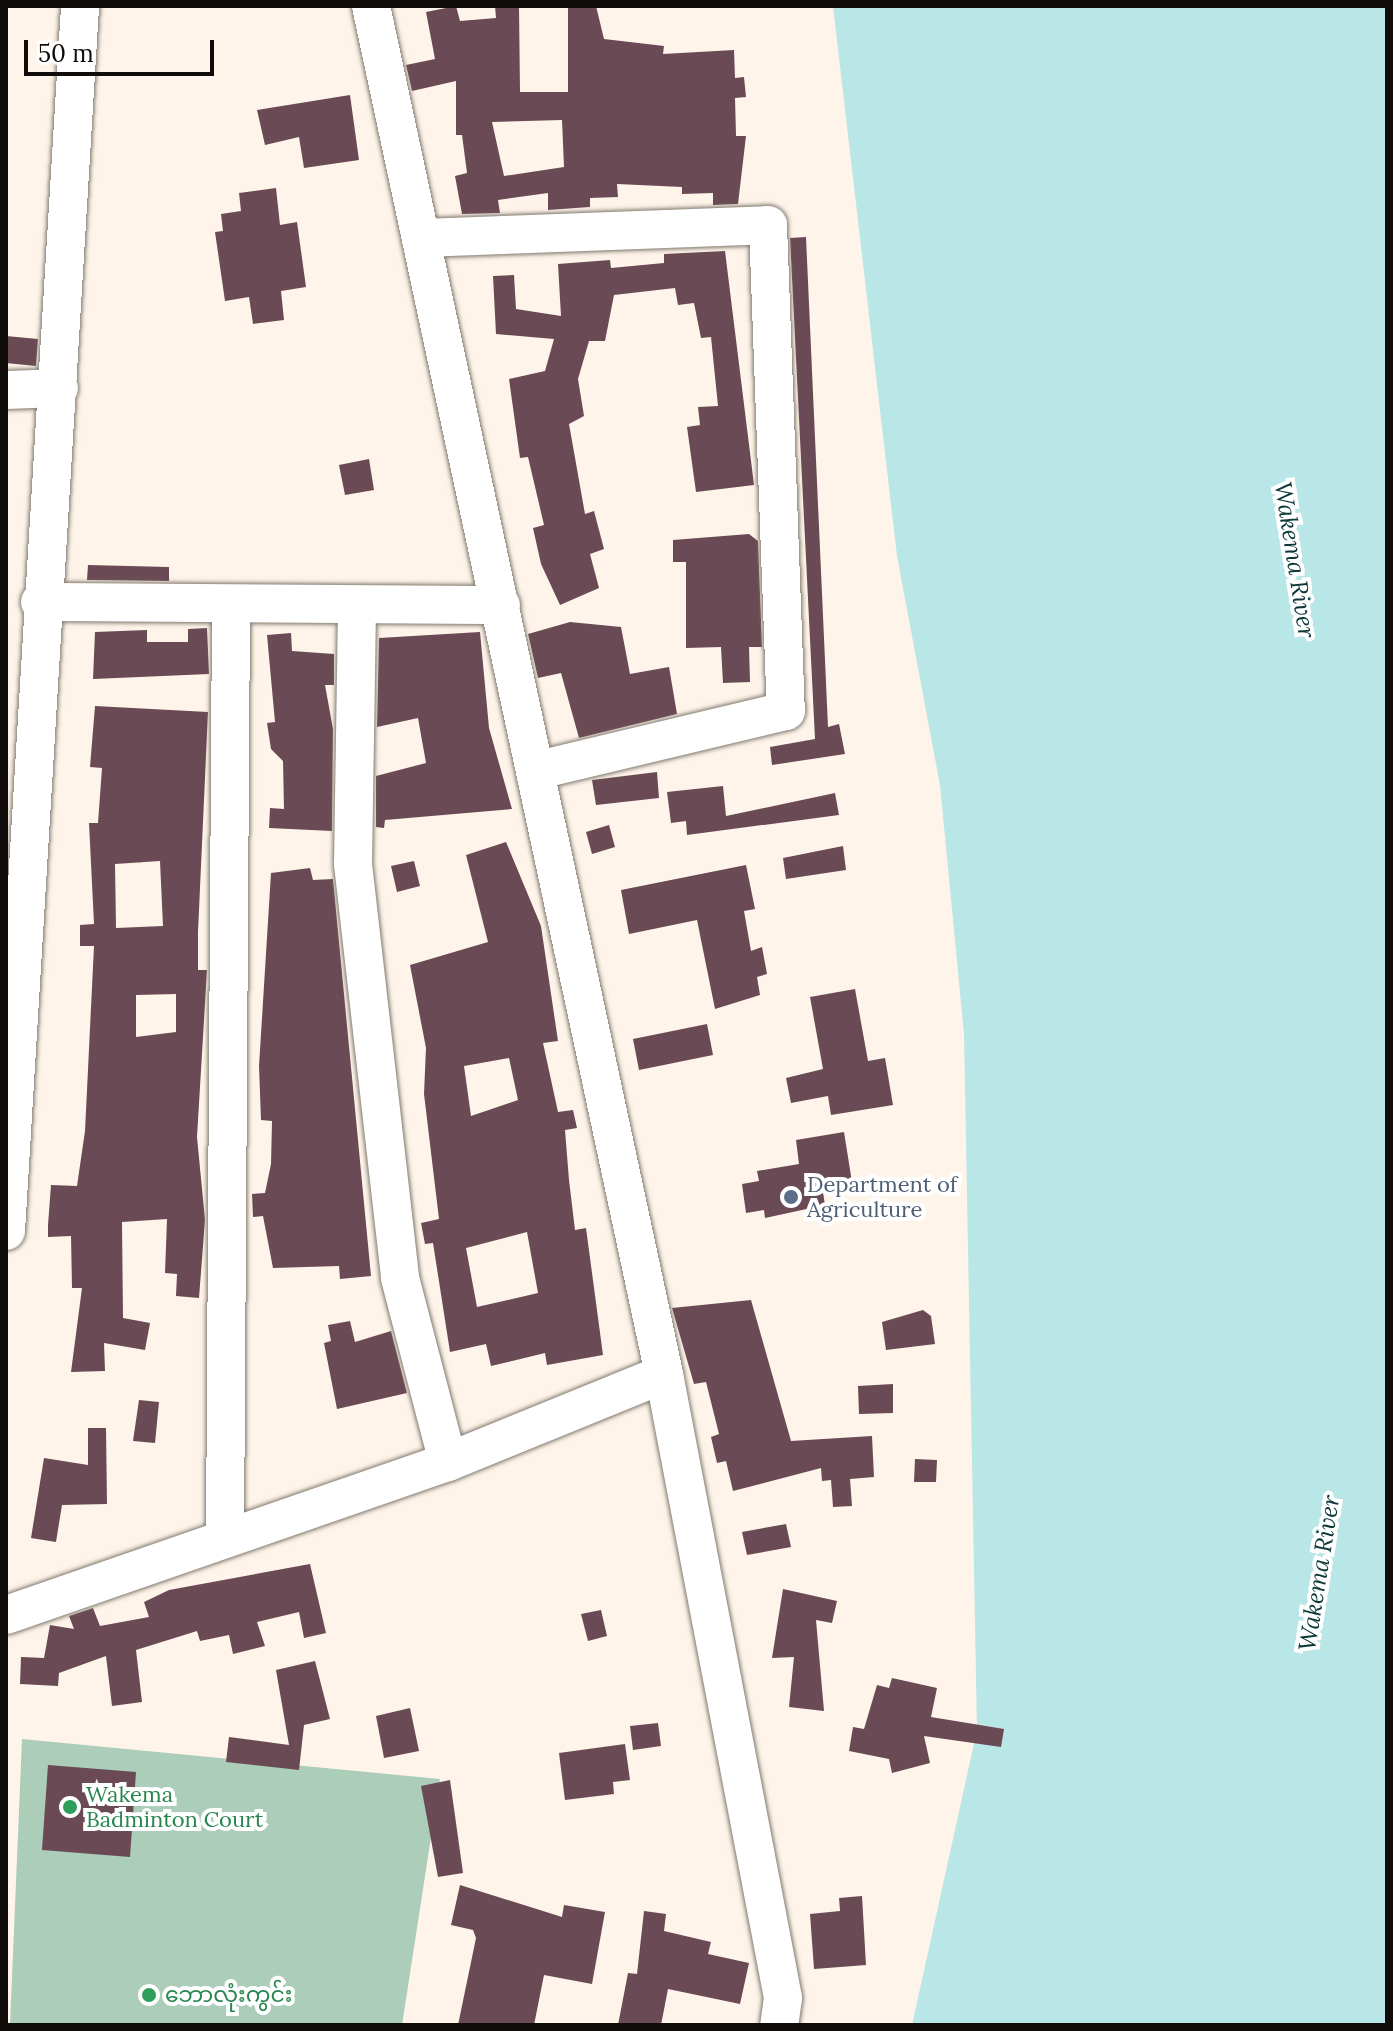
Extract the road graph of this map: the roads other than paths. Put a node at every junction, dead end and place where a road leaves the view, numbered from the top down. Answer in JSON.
{"nodes":[{"id":1,"x":80,"y":6,"type":"edge"},
{"id":2,"x":371,"y":6,"type":"edge"},
{"id":3,"x":421,"y":238,"type":"junction"},
{"id":4,"x":59,"y":388,"type":"junction"},
{"id":5,"x":6,"y":390,"type":"edge"},
{"id":6,"x":40,"y":602,"type":"junction"},
{"id":7,"x":501,"y":605,"type":"junction"},
{"id":8,"x":231,"y":608,"type":"junction"},
{"id":9,"x":357,"y":609,"type":"junction"},
{"id":10,"x":539,"y":770,"type":"junction"},
{"id":11,"x":6,"y":1231,"type":"edge"},
{"id":12,"x":664,"y":1374,"type":"junction"},
{"id":13,"x":448,"y":1462,"type":"junction"},
{"id":14,"x":225,"y":1536,"type":"junction"},
{"id":15,"x":6,"y":1615,"type":"edge"},
{"id":16,"x":779,"y":2025,"type":"edge"}],
"edges":[{"from":1,"to":4,"type":"street"},
{"from":2,"to":3,"type":"street"},
{"from":3,"to":7,"type":"street"},
{"from":3,"to":10,"type":"street"},
{"from":4,"to":5,"type":"street"},
{"from":4,"to":6,"type":"street"},
{"from":6,"to":8,"type":"street"},
{"from":6,"to":11,"type":"street"},
{"from":7,"to":9,"type":"street"},
{"from":7,"to":10,"type":"street"},
{"from":8,"to":9,"type":"street"},
{"from":8,"to":14,"type":"street"},
{"from":9,"to":13,"type":"street"},
{"from":10,"to":12,"type":"street"},
{"from":12,"to":13,"type":"street"},
{"from":12,"to":16,"type":"street"},
{"from":13,"to":14,"type":"street"},
{"from":14,"to":15,"type":"street"}]}
